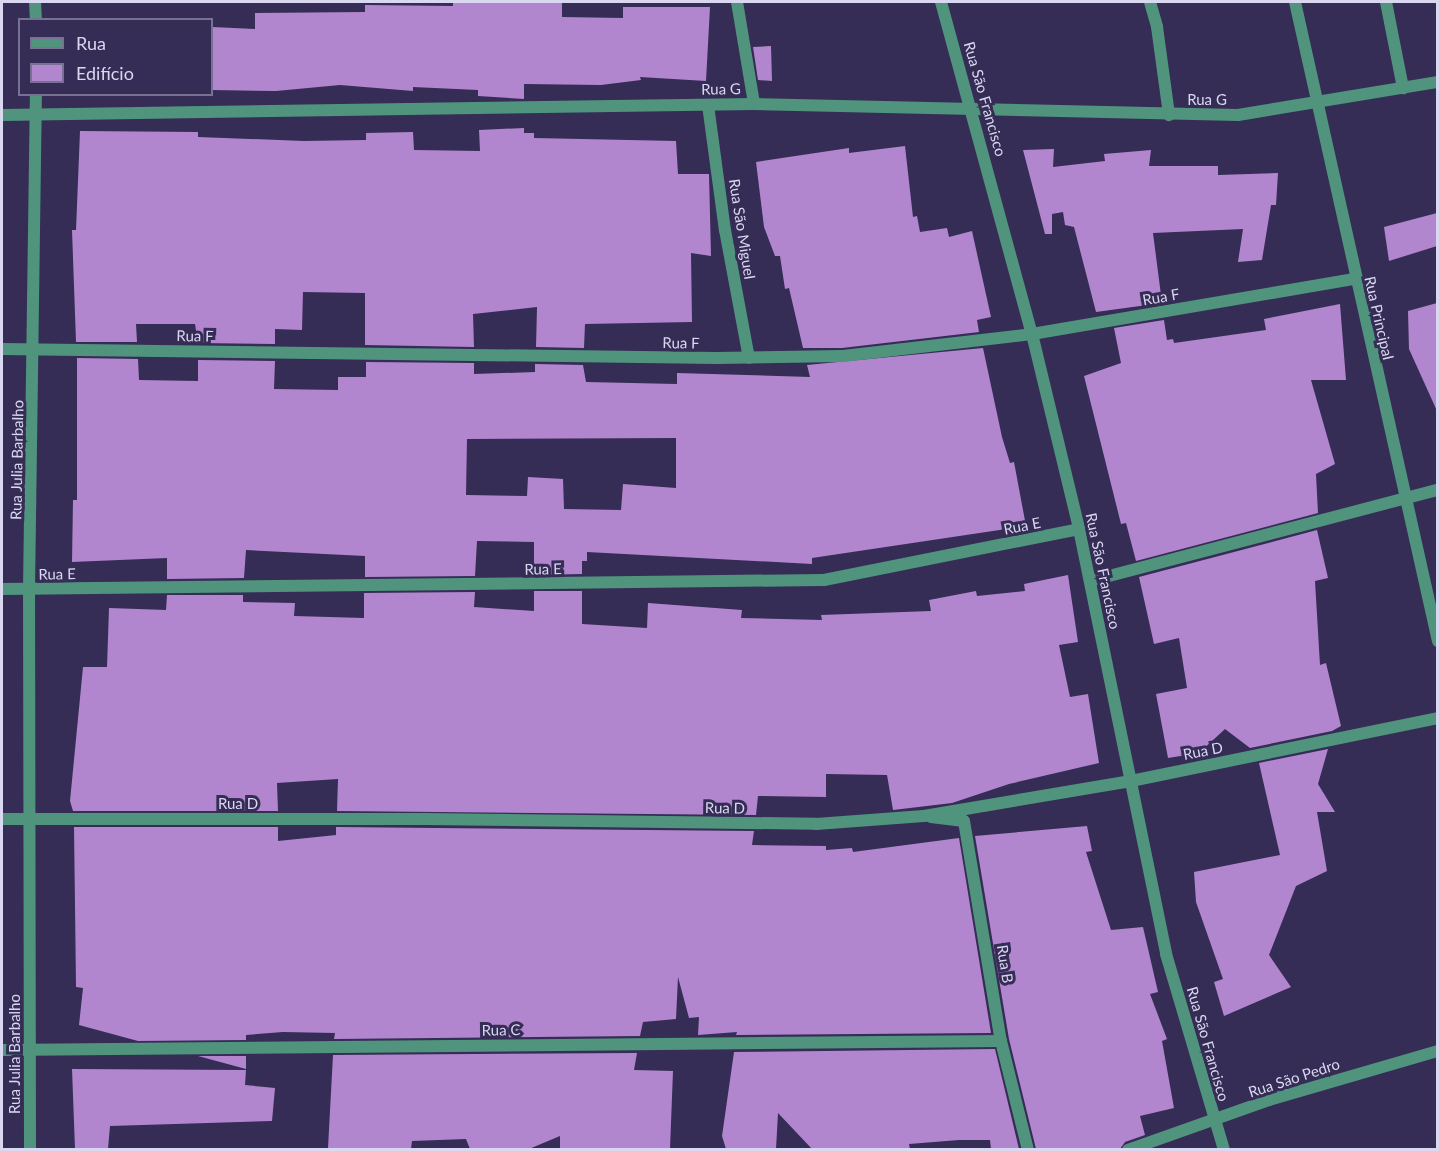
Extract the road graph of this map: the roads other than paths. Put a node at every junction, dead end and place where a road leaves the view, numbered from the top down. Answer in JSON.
{"nodes":[{"id":1,"x":35,"y":2,"type":"edge"},
{"id":2,"x":737,"y":2,"type":"edge"},
{"id":3,"x":941,"y":2,"type":"edge"},
{"id":4,"x":1150,"y":2,"type":"edge"},
{"id":5,"x":1295,"y":2,"type":"edge"},
{"id":6,"x":1386,"y":2,"type":"edge"},
{"id":7,"x":36,"y":18,"type":"edge"},
{"id":8,"x":1437,"y":82,"type":"edge"},
{"id":9,"x":1403,"y":88,"type":"junction"},
{"id":10,"x":36,"y":96,"type":"edge"},
{"id":11,"x":1318,"y":99,"type":"junction"},
{"id":12,"x":754,"y":104,"type":"junction"},
{"id":13,"x":708,"y":105,"type":"junction"},
{"id":14,"x":972,"y":107,"type":"junction"},
{"id":15,"x":2,"y":115,"type":"edge"},
{"id":16,"x":36,"y":115,"type":"junction"},
{"id":17,"x":1169,"y":115,"type":"junction"},
{"id":18,"x":1354,"y":279,"type":"junction"},
{"id":19,"x":1032,"y":334,"type":"junction"},
{"id":20,"x":2,"y":349,"type":"edge"},
{"id":21,"x":34,"y":349,"type":"junction"},
{"id":22,"x":749,"y":358,"type":"junction"},
{"id":23,"x":1437,"y":490,"type":"edge"},
{"id":24,"x":1406,"y":500,"type":"junction"},
{"id":25,"x":1079,"y":530,"type":"junction"},
{"id":26,"x":1090,"y":581,"type":"junction"},
{"id":27,"x":2,"y":589,"type":"edge"},
{"id":28,"x":29,"y":590,"type":"junction"},
{"id":29,"x":1437,"y":641,"type":"edge"},
{"id":30,"x":1437,"y":718,"type":"edge"},
{"id":31,"x":1131,"y":781,"type":"junction"},
{"id":32,"x":924,"y":816,"type":"junction"},
{"id":33,"x":2,"y":819,"type":"edge"},
{"id":34,"x":29,"y":819,"type":"junction"},
{"id":35,"x":1001,"y":1041,"type":"junction"},
{"id":36,"x":31,"y":1049,"type":"junction"},
{"id":37,"x":2,"y":1050,"type":"edge"},
{"id":38,"x":1437,"y":1051,"type":"edge"},
{"id":39,"x":1215,"y":1122,"type":"junction"},
{"id":40,"x":30,"y":1149,"type":"edge"},
{"id":41,"x":1028,"y":1149,"type":"edge"},
{"id":42,"x":1128,"y":1149,"type":"edge"},
{"id":43,"x":1224,"y":1149,"type":"edge"}],
"edges":[{"from":1,"to":7,"type":"street"},
{"from":2,"to":12,"type":"street"},
{"from":3,"to":14,"type":"street","name":"Rua São Francisco"},
{"from":4,"to":17,"type":"street"},
{"from":5,"to":11,"type":"street","name":"Rua Principal"},
{"from":6,"to":9,"type":"street"},
{"from":8,"to":9,"type":"street","name":"Rua G"},
{"from":9,"to":11,"type":"street","name":"Rua G"},
{"from":10,"to":16,"type":"street","name":"Rua Julia Barbalho"},
{"from":11,"to":17,"type":"street","name":"Rua G"},
{"from":11,"to":18,"type":"street","name":"Rua Principal"},
{"from":12,"to":13,"type":"street","name":"Rua G"},
{"from":12,"to":14,"type":"street","name":"Rua G"},
{"from":13,"to":16,"type":"street","name":"Rua G"},
{"from":13,"to":22,"type":"street","name":"Rua São Miguel"},
{"from":14,"to":17,"type":"street","name":"Rua G"},
{"from":14,"to":19,"type":"street","name":"Rua São Francisco"},
{"from":15,"to":16,"type":"street","name":"Rua G"},
{"from":16,"to":21,"type":"street","name":"Rua Julia Barbalho"},
{"from":18,"to":19,"type":"street","name":"Rua F"},
{"from":18,"to":24,"type":"street","name":"Rua Principal"},
{"from":19,"to":22,"type":"street","name":"Rua F"},
{"from":19,"to":25,"type":"street","name":"Rua São Francisco"},
{"from":20,"to":21,"type":"street","name":"Rua F"},
{"from":21,"to":22,"type":"street","name":"Rua F"},
{"from":21,"to":28,"type":"street","name":"Rua Julia Barbalho"},
{"from":23,"to":24,"type":"street"},
{"from":24,"to":26,"type":"street"},
{"from":24,"to":29,"type":"street","name":"Rua Principal"},
{"from":25,"to":26,"type":"street","name":"Rua São Francisco"},
{"from":25,"to":28,"type":"street","name":"Rua E"},
{"from":26,"to":31,"type":"street","name":"Rua São Francisco"},
{"from":27,"to":28,"type":"street","name":"Rua E"},
{"from":28,"to":34,"type":"street","name":"Rua Julia Barbalho"},
{"from":30,"to":31,"type":"street","name":"Rua D"},
{"from":31,"to":32,"type":"street","name":"Rua D"},
{"from":31,"to":39,"type":"street","name":"Rua São Francisco"},
{"from":32,"to":34,"type":"street","name":"Rua D"},
{"from":32,"to":35,"type":"street","name":"Rua B"},
{"from":33,"to":34,"type":"street","name":"Rua D"},
{"from":34,"to":36,"type":"street","name":"Rua Julia Barbalho"},
{"from":35,"to":36,"type":"street","name":"Rua C"},
{"from":35,"to":41,"type":"street","name":"Rua B"},
{"from":36,"to":37,"type":"street","name":"Rua C"},
{"from":36,"to":40,"type":"street","name":"Rua Julia Barbalho"},
{"from":38,"to":39,"type":"street","name":"Rua São Pedro"},
{"from":39,"to":42,"type":"street","name":"Rua São Pedro"},
{"from":39,"to":43,"type":"street","name":"Rua São Francisco"}]}
